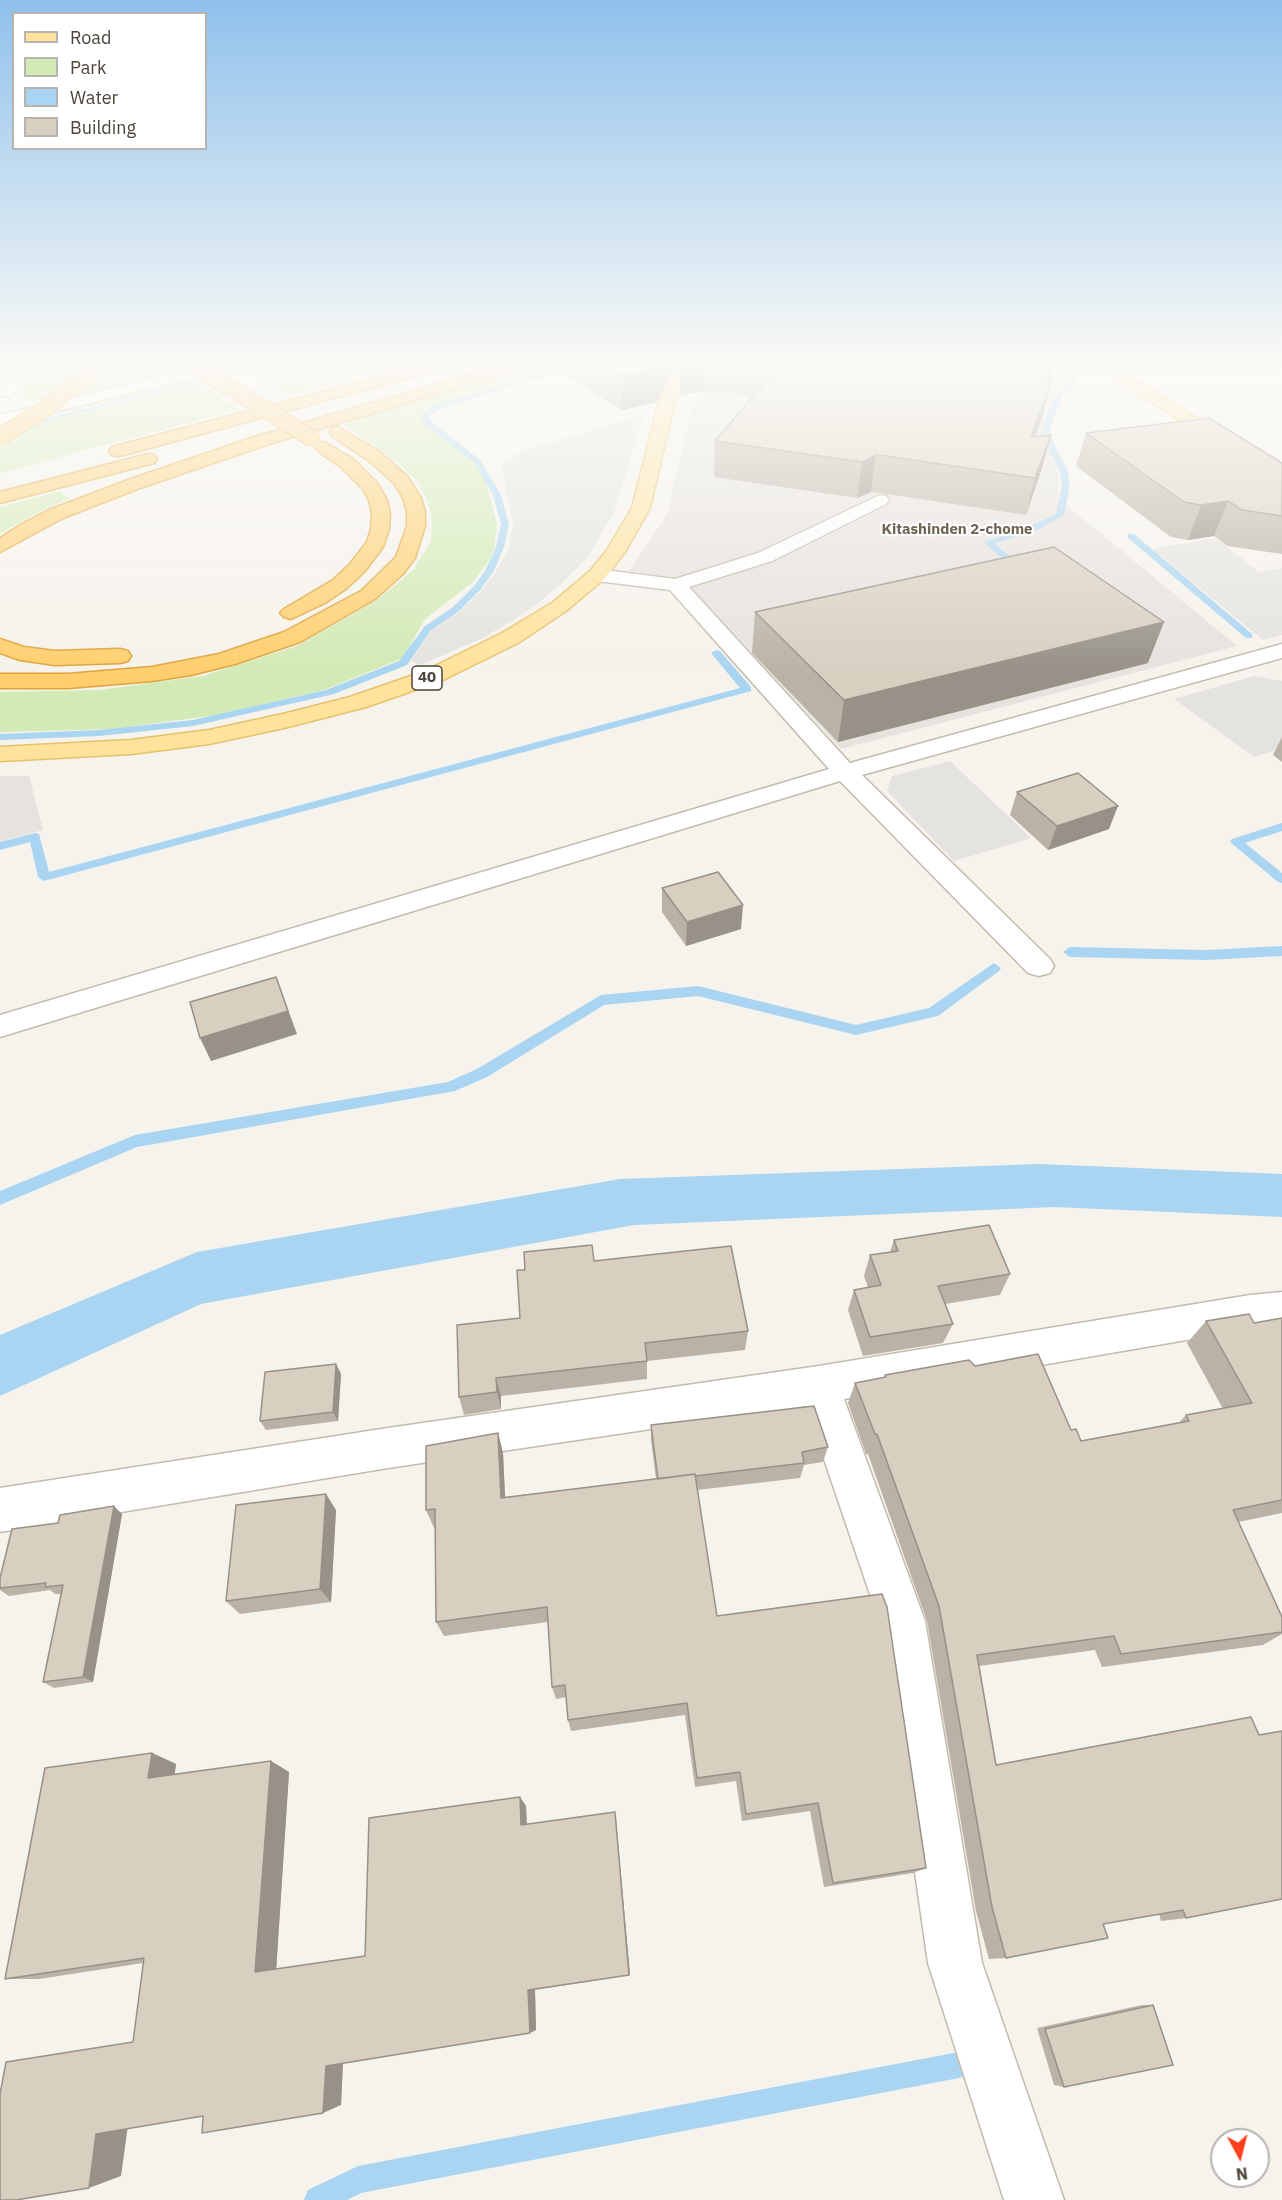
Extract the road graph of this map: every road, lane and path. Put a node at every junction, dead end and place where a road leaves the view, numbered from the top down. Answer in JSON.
{"nodes":[{"id":1,"x":51,"y":468,"type":"edge"},
{"id":2,"x":113,"y":468,"type":"edge"},
{"id":3,"x":182,"y":468,"type":"edge"},
{"id":4,"x":352,"y":468,"type":"edge"},
{"id":5,"x":387,"y":468,"type":"edge"},
{"id":6,"x":651,"y":468,"type":"edge"},
{"id":7,"x":1264,"y":468,"type":"edge"},
{"id":8,"x":1282,"y":479,"type":"edge"},
{"id":9,"x":0,"y":481,"type":"edge"},
{"id":10,"x":0,"y":498,"type":"edge"},
{"id":11,"x":880,"y":500,"type":"dead end"},
{"id":12,"x":0,"y":546,"type":"edge"},
{"id":13,"x":597,"y":575,"type":"junction"},
{"id":14,"x":676,"y":585,"type":"junction"},
{"id":15,"x":274,"y":621,"type":"dead end"},
{"id":16,"x":249,"y":631,"type":"dead end"},
{"id":17,"x":0,"y":646,"type":"edge"},
{"id":18,"x":198,"y":646,"type":"dead end"},
{"id":19,"x":135,"y":656,"type":"dead end"},
{"id":20,"x":1276,"y":659,"type":"edge"},
{"id":21,"x":0,"y":681,"type":"edge"},
{"id":22,"x":0,"y":754,"type":"edge"},
{"id":23,"x":846,"y":772,"type":"junction"},
{"id":24,"x":1039,"y":966,"type":"dead end"},
{"id":25,"x":0,"y":1026,"type":"edge"},
{"id":26,"x":1282,"y":1309,"type":"edge"},
{"id":27,"x":819,"y":1385,"type":"junction"},
{"id":28,"x":0,"y":1510,"type":"edge"},
{"id":29,"x":1034,"y":2200,"type":"edge"}],
"edges":[{"from":1,"to":9,"type":"highway"},
{"from":2,"to":10,"type":"highway"},
{"from":3,"to":12,"type":"highway"},
{"from":4,"to":15,"type":"highway","bridge":true},
{"from":5,"to":21,"type":"highway"},
{"from":6,"to":13,"type":"main road","number":"40"},
{"from":7,"to":8,"type":"main road"},
{"from":11,"to":14,"type":"street"},
{"from":13,"to":14,"type":"street"},
{"from":13,"to":22,"type":"main road","number":"40"},
{"from":14,"to":23,"type":"street"},
{"from":16,"to":18,"type":"highway"},
{"from":17,"to":19,"type":"highway"},
{"from":20,"to":23,"type":"street"},
{"from":23,"to":24,"type":"street"},
{"from":23,"to":25,"type":"street"},
{"from":26,"to":27,"type":"street"},
{"from":27,"to":28,"type":"street"},
{"from":27,"to":29,"type":"street"}]}
